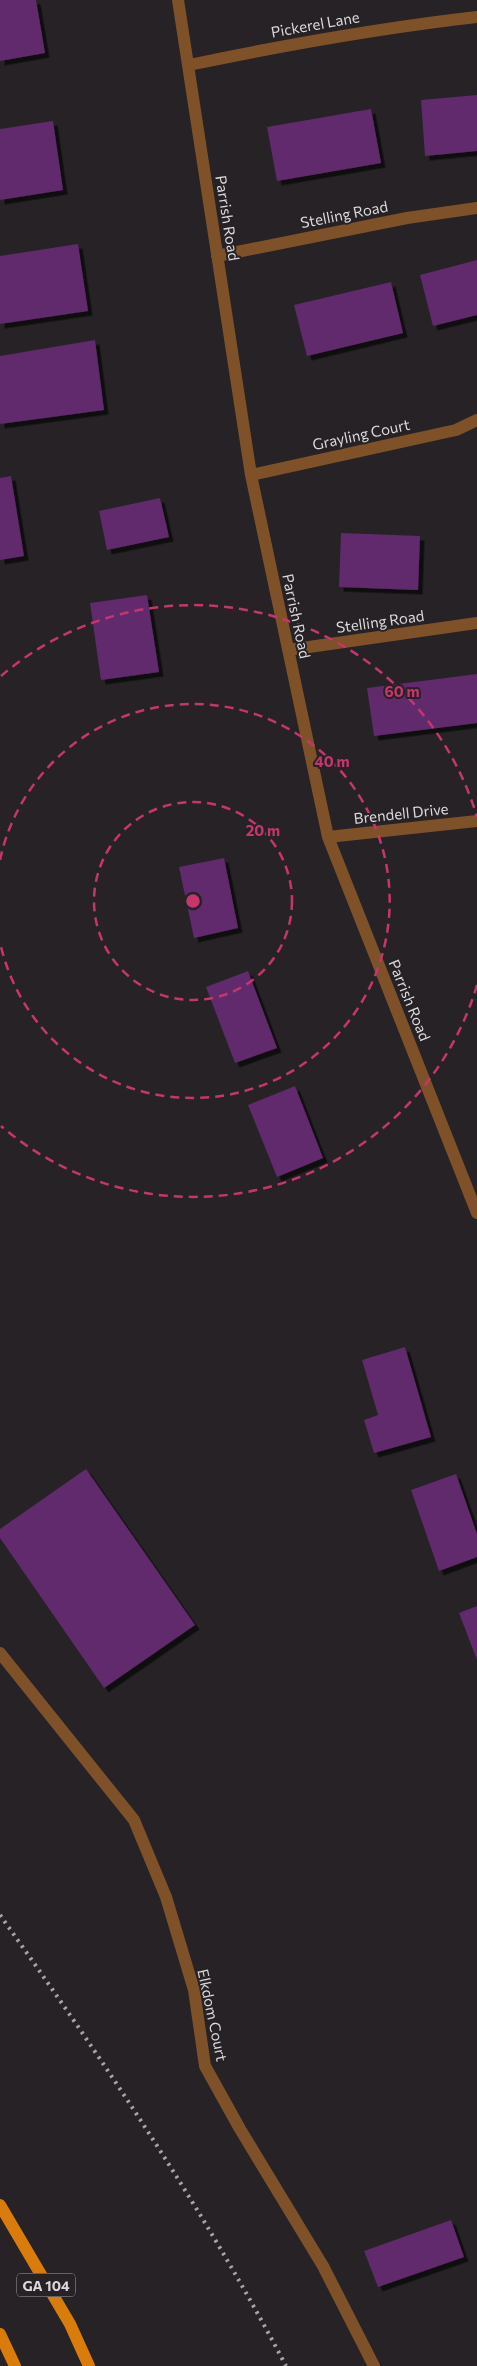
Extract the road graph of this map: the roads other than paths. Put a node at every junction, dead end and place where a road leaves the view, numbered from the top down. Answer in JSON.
{"nodes":[{"id":1,"x":178,"y":0,"type":"edge"},
{"id":2,"x":477,"y":17,"type":"edge"},
{"id":3,"x":189,"y":65,"type":"junction"},
{"id":4,"x":477,"y":208,"type":"edge"},
{"id":5,"x":218,"y":256,"type":"junction"},
{"id":6,"x":477,"y":420,"type":"edge"},
{"id":7,"x":250,"y":475,"type":"junction"},
{"id":8,"x":477,"y":623,"type":"edge"},
{"id":9,"x":288,"y":650,"type":"junction"},
{"id":10,"x":477,"y":821,"type":"edge"},
{"id":11,"x":328,"y":837,"type":"junction"},
{"id":12,"x":477,"y":1214,"type":"edge"},
{"id":13,"x":0,"y":1653,"type":"edge"},
{"id":14,"x":0,"y":2205,"type":"edge"},
{"id":15,"x":0,"y":2334,"type":"edge"},
{"id":16,"x":15,"y":2366,"type":"edge"},
{"id":17,"x":89,"y":2366,"type":"edge"},
{"id":18,"x":374,"y":2366,"type":"edge"}],
"edges":[{"from":1,"to":3,"type":"street","name":"Parrish Road"},
{"from":2,"to":3,"type":"street","name":"Pickerel Lane"},
{"from":3,"to":5,"type":"street","name":"Parrish Road"},
{"from":4,"to":5,"type":"street","name":"Stelling Road"},
{"from":5,"to":7,"type":"street","name":"Parrish Road"},
{"from":6,"to":7,"type":"street","name":"Grayling Court"},
{"from":7,"to":9,"type":"street","name":"Parrish Road"},
{"from":8,"to":9,"type":"street","name":"Stelling Road"},
{"from":9,"to":11,"type":"street","name":"Parrish Road"},
{"from":10,"to":11,"type":"street","name":"Brendell Drive"},
{"from":11,"to":12,"type":"street","name":"Parrish Road"},
{"from":13,"to":18,"type":"street","name":"Elkdom Court"},
{"from":14,"to":17,"type":"main road","number":"GA 104"},
{"from":15,"to":16,"type":"main road"}]}
